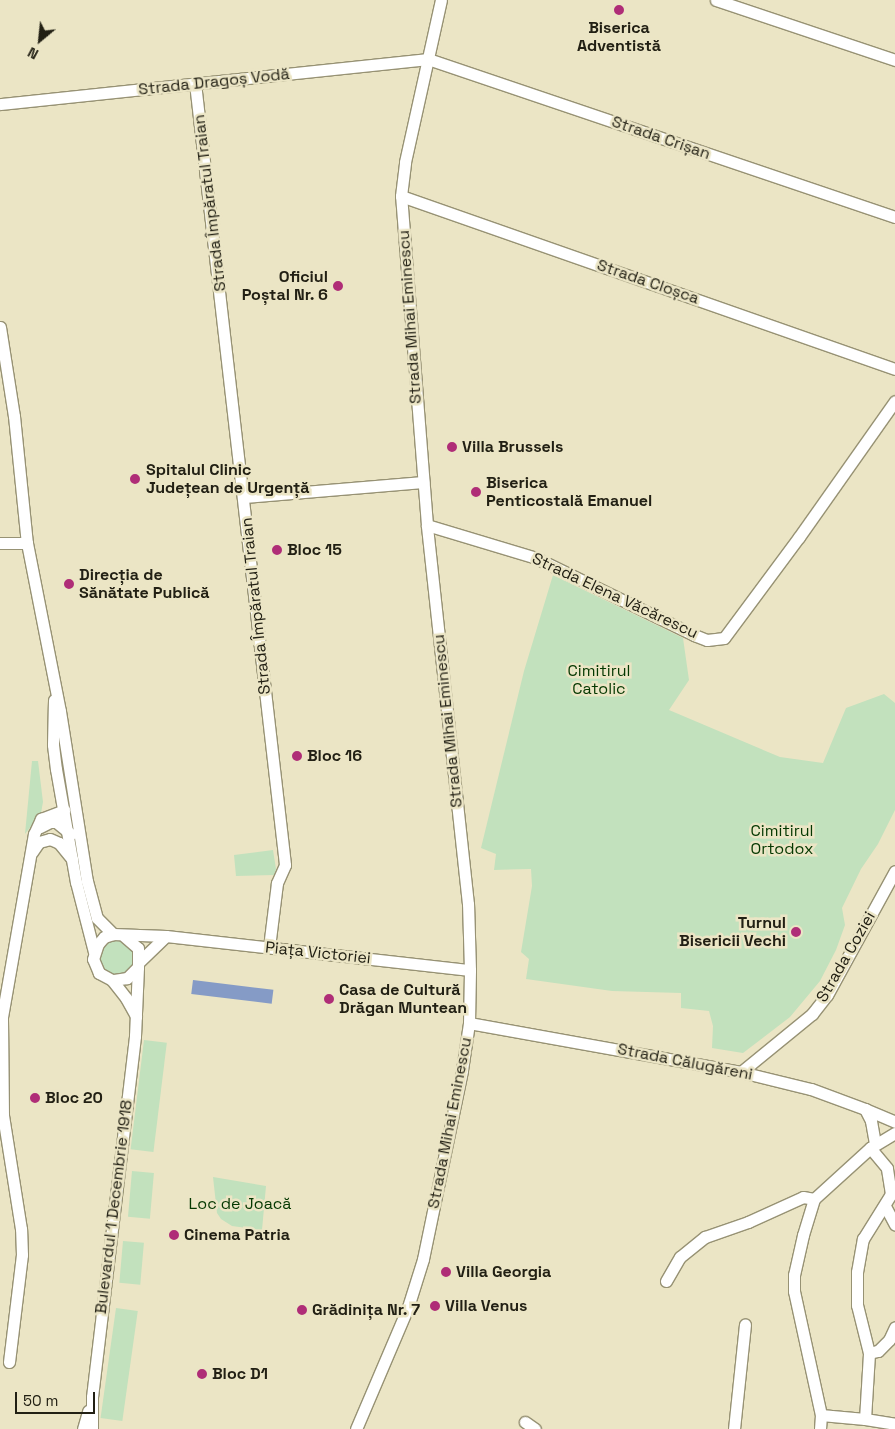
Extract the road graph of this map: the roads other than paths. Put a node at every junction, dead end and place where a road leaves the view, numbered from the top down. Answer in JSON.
{"nodes":[{"id":1,"x":441,"y":0,"type":"edge"},
{"id":2,"x":716,"y":0,"type":"edge"},
{"id":3,"x":428,"y":59,"type":"junction"},
{"id":4,"x":895,"y":60,"type":"edge"},
{"id":5,"x":195,"y":84,"type":"junction"},
{"id":6,"x":0,"y":104,"type":"edge"},
{"id":7,"x":402,"y":196,"type":"junction"},
{"id":8,"x":895,"y":217,"type":"edge"},
{"id":9,"x":0,"y":327,"type":"edge"},
{"id":10,"x":895,"y":369,"type":"edge"},
{"id":11,"x":895,"y":401,"type":"edge"},
{"id":12,"x":423,"y":482,"type":"junction"},
{"id":13,"x":244,"y":497,"type":"junction"},
{"id":14,"x":427,"y":525,"type":"junction"},
{"id":15,"x":27,"y":543,"type":"junction"},
{"id":16,"x":0,"y":544,"type":"edge"},
{"id":17,"x":54,"y":681,"type":"junction"},
{"id":18,"x":64,"y":810,"type":"junction"},
{"id":19,"x":68,"y":832,"type":"junction"},
{"id":20,"x":34,"y":834,"type":"junction"},
{"id":21,"x":81,"y":840,"type":"junction"},
{"id":22,"x":32,"y":854,"type":"junction"},
{"id":23,"x":72,"y":859,"type":"junction"},
{"id":24,"x":895,"y":871,"type":"edge"},
{"id":25,"x":119,"y":935,"type":"junction"},
{"id":26,"x":166,"y":936,"type":"junction"},
{"id":27,"x":269,"y":947,"type":"junction"},
{"id":28,"x":94,"y":952,"type":"junction"},
{"id":29,"x":139,"y":964,"type":"junction"},
{"id":30,"x":470,"y":970,"type":"junction"},
{"id":31,"x":112,"y":980,"type":"junction"},
{"id":32,"x":136,"y":1018,"type":"junction"},
{"id":33,"x":469,"y":1023,"type":"junction"},
{"id":34,"x":740,"y":1072,"type":"junction"},
{"id":35,"x":865,"y":1109,"type":"junction"},
{"id":36,"x":2,"y":1118,"type":"edge"},
{"id":37,"x":895,"y":1122,"type":"edge"},
{"id":38,"x":895,"y":1133,"type":"edge"},
{"id":39,"x":873,"y":1146,"type":"junction"},
{"id":40,"x":4,"y":1153,"type":"edge"},
{"id":41,"x":814,"y":1199,"type":"junction"},
{"id":42,"x":885,"y":1206,"type":"junction"},
{"id":43,"x":895,"y":1225,"type":"edge"},
{"id":44,"x":666,"y":1281,"type":"dead end"},
{"id":45,"x":746,"y":1325,"type":"dead end"},
{"id":46,"x":895,"y":1327,"type":"edge"},
{"id":47,"x":869,"y":1353,"type":"junction"},
{"id":48,"x":9,"y":1362,"type":"dead end"},
{"id":49,"x":92,"y":1397,"type":"junction"},
{"id":50,"x":821,"y":1415,"type":"junction"},
{"id":51,"x":864,"y":1419,"type":"junction"},
{"id":52,"x":525,"y":1422,"type":"dead end"},
{"id":53,"x":895,"y":1424,"type":"edge"},
{"id":54,"x":83,"y":1429,"type":"edge"},
{"id":55,"x":92,"y":1429,"type":"edge"},
{"id":56,"x":356,"y":1429,"type":"edge"},
{"id":57,"x":536,"y":1429,"type":"edge"},
{"id":58,"x":734,"y":1429,"type":"edge"},
{"id":59,"x":820,"y":1429,"type":"edge"}],
"edges":[{"from":1,"to":3,"type":"street","name":"Strada Mihai Eminescu"},
{"from":2,"to":4,"type":"street"},
{"from":3,"to":5,"type":"street","name":"Strada Dragoș Vodă"},
{"from":3,"to":7,"type":"street","name":"Strada Mihai Eminescu"},
{"from":3,"to":8,"type":"street","name":"Strada Crișan"},
{"from":5,"to":6,"type":"street","name":"Strada Dragoș Vodă"},
{"from":5,"to":13,"type":"street","name":"Strada Împăratul Traian"},
{"from":7,"to":10,"type":"street","name":"Strada Cloșca"},
{"from":7,"to":12,"type":"street","name":"Strada Mihai Eminescu"},
{"from":9,"to":15,"type":"street"},
{"from":11,"to":14,"type":"street","name":"Strada Elena Văcărescu"},
{"from":12,"to":13,"type":"street"},
{"from":12,"to":14,"type":"street","name":"Strada Mihai Eminescu"},
{"from":13,"to":27,"type":"street","name":"Strada Împăratul Traian"},
{"from":14,"to":30,"type":"street","name":"Strada Mihai Eminescu"},
{"from":15,"to":16,"type":"street"},
{"from":15,"to":17,"type":"street"},
{"from":17,"to":18,"type":"street"},
{"from":17,"to":21,"type":"street"},
{"from":18,"to":19,"type":"street"},
{"from":18,"to":20,"type":"street"},
{"from":19,"to":20,"type":"street"},
{"from":19,"to":21,"type":"street"},
{"from":19,"to":23,"type":"street"},
{"from":20,"to":22,"type":"street"},
{"from":21,"to":25,"type":"street"},
{"from":22,"to":23,"type":"street"},
{"from":22,"to":36,"type":"street"},
{"from":23,"to":28,"type":"street"},
{"from":24,"to":34,"type":"street","name":"Strada Coziei"},
{"from":25,"to":26,"type":"street","name":"Piața Victoriei"},
{"from":25,"to":28,"type":"street"},
{"from":25,"to":29,"type":"street"},
{"from":26,"to":27,"type":"street","name":"Piața Victoriei"},
{"from":26,"to":29,"type":"street"},
{"from":27,"to":30,"type":"street","name":"Piața Victoriei"},
{"from":28,"to":31,"type":"street"},
{"from":29,"to":31,"type":"street"},
{"from":29,"to":32,"type":"street","name":"Bulevardul 1 Decembrie 1918"},
{"from":30,"to":33,"type":"street","name":"Strada Mihai Eminescu"},
{"from":31,"to":32,"type":"street"},
{"from":32,"to":49,"type":"street","name":"Bulevardul 1 Decembrie 1918"},
{"from":33,"to":34,"type":"street","name":"Strada Călugăreni"},
{"from":33,"to":56,"type":"street","name":"Strada Mihai Eminescu"},
{"from":34,"to":35,"type":"street","name":"Strada Călugăreni"},
{"from":35,"to":37,"type":"street","name":"Strada Călugăreni"},
{"from":35,"to":39,"type":"street"},
{"from":36,"to":40,"type":"street"},
{"from":38,"to":39,"type":"street"},
{"from":39,"to":41,"type":"street"},
{"from":39,"to":42,"type":"street"},
{"from":40,"to":48,"type":"street"},
{"from":41,"to":44,"type":"street"},
{"from":41,"to":50,"type":"street"},
{"from":42,"to":43,"type":"street"},
{"from":42,"to":47,"type":"street"},
{"from":45,"to":58,"type":"street"},
{"from":46,"to":47,"type":"street"},
{"from":47,"to":51,"type":"street"},
{"from":49,"to":54,"type":"street"},
{"from":49,"to":55,"type":"street"},
{"from":50,"to":51,"type":"street"},
{"from":50,"to":59,"type":"street"},
{"from":51,"to":53,"type":"street"},
{"from":52,"to":57,"type":"street"}]}
